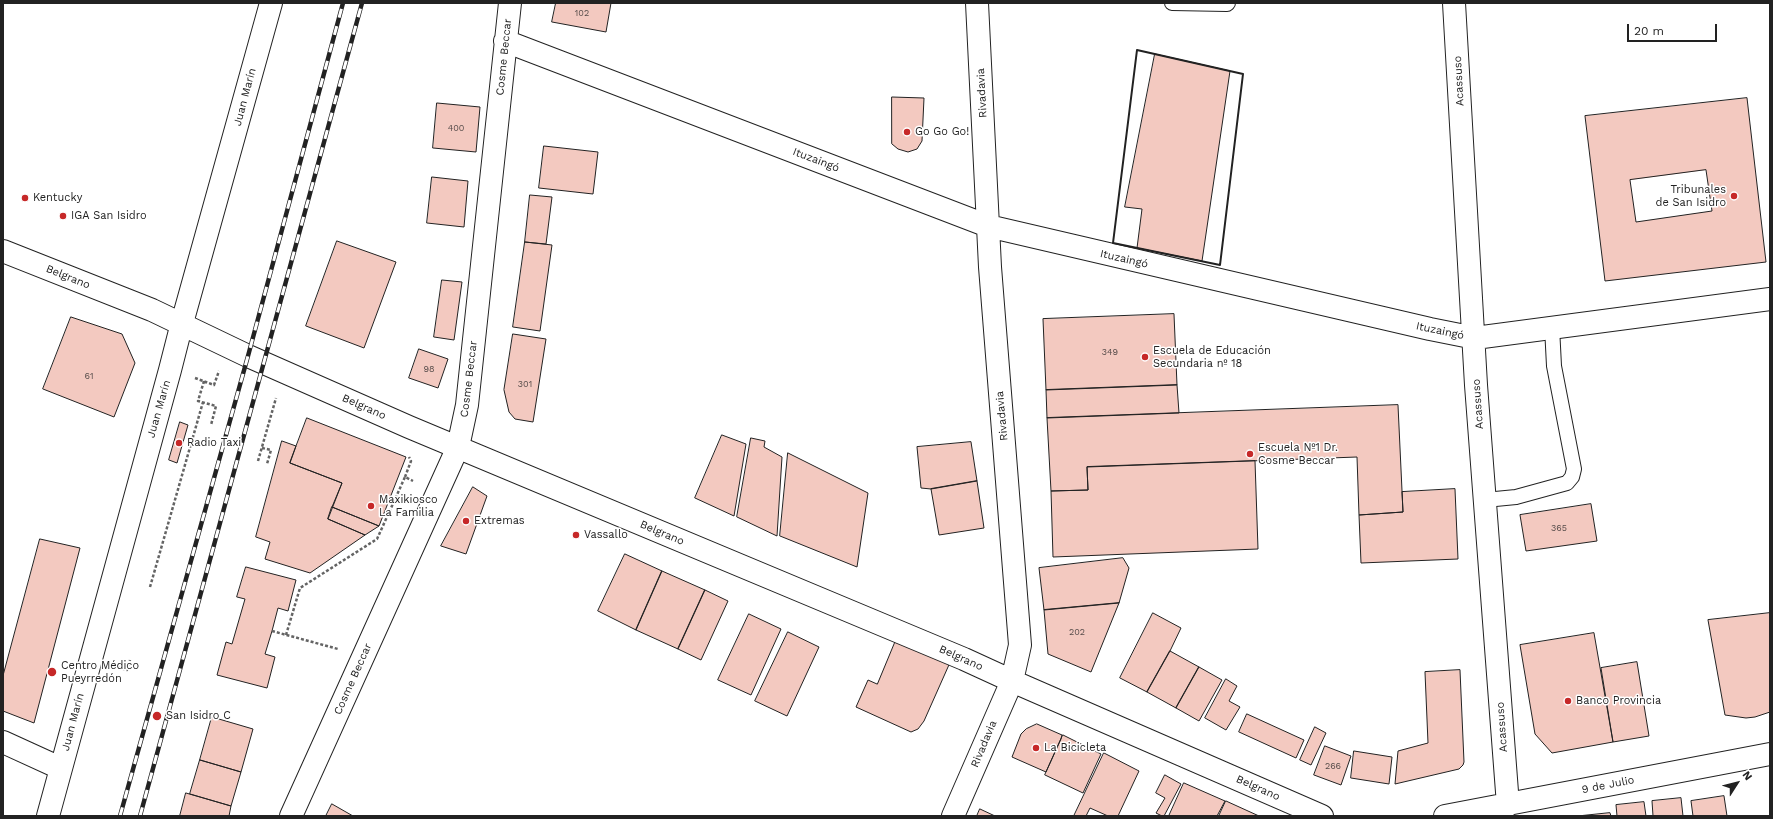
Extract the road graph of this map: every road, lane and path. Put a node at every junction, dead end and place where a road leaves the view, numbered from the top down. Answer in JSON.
{"nodes":[{"id":1,"x":271,"y":3,"type":"edge"},
{"id":2,"x":510,"y":3,"type":"edge"},
{"id":3,"x":977,"y":3,"type":"edge"},
{"id":4,"x":1172,"y":3,"type":"edge"},
{"id":5,"x":1228,"y":3,"type":"edge"},
{"id":6,"x":1454,"y":3,"type":"edge"},
{"id":7,"x":505,"y":41,"type":"junction"},
{"id":8,"x":988,"y":226,"type":"junction"},
{"id":9,"x":3,"y":251,"type":"edge"},
{"id":10,"x":1770,"y":299,"type":"edge"},
{"id":11,"x":182,"y":323,"type":"junction"},
{"id":12,"x":1552,"y":327,"type":"junction"},
{"id":13,"x":1474,"y":338,"type":"junction"},
{"id":14,"x":284,"y":372,"type":"junction"},
{"id":15,"x":204,"y":381,"type":"dead end"},
{"id":16,"x":203,"y":402,"type":"junction"},
{"id":17,"x":210,"y":425,"type":"dead end"},
{"id":18,"x":458,"y":447,"type":"junction"},
{"id":19,"x":262,"y":448,"type":"junction"},
{"id":20,"x":258,"y":461,"type":"dead end"},
{"id":21,"x":267,"y":464,"type":"dead end"},
{"id":22,"x":438,"y":492,"type":"junction"},
{"id":23,"x":1485,"y":500,"type":"junction"},
{"id":24,"x":150,"y":588,"type":"dead end"},
{"id":25,"x":272,"y":631,"type":"dead end"},
{"id":26,"x":286,"y":635,"type":"junction"},
{"id":27,"x":309,"y":641,"type":"dead end"},
{"id":28,"x":130,"y":660,"type":"dead end"},
{"id":29,"x":129,"y":665,"type":"dead end"},
{"id":30,"x":1012,"y":681,"type":"junction"},
{"id":31,"x":3,"y":742,"type":"edge"},
{"id":32,"x":1770,"y":754,"type":"edge"},
{"id":33,"x":60,"y":768,"type":"junction"},
{"id":34,"x":1508,"y":805,"type":"junction"},
{"id":35,"x":48,"y":816,"type":"edge"},
{"id":36,"x":291,"y":816,"type":"edge"},
{"id":37,"x":953,"y":816,"type":"edge"},
{"id":38,"x":1322,"y":816,"type":"edge"},
{"id":39,"x":1445,"y":816,"type":"edge"}],
"edges":[{"from":1,"to":11,"type":"street","name":"Juan Marín"},
{"from":2,"to":7,"type":"street","name":"Cosme Beccar"},
{"from":3,"to":8,"type":"street","name":"Rivadavia"},
{"from":4,"to":5,"type":"lane"},
{"from":6,"to":13,"type":"street","name":"Acassuso"},
{"from":7,"to":8,"type":"street","name":"Ituzaingó"},
{"from":7,"to":18,"type":"street","name":"Cosme Beccar"},
{"from":8,"to":13,"type":"street","name":"Ituzaingó"},
{"from":8,"to":30,"type":"street","name":"Rivadavia"},
{"from":9,"to":11,"type":"street","name":"Belgrano"},
{"from":10,"to":12,"type":"street","name":"Ituzaingó"},
{"from":11,"to":14,"type":"street","name":"Belgrano"},
{"from":11,"to":33,"type":"street","name":"Juan Marín"},
{"from":12,"to":13,"type":"street","name":"Ituzaingó"},
{"from":12,"to":23,"type":"lane"},
{"from":13,"to":23,"type":"street","name":"Acassuso"},
{"from":14,"to":18,"type":"street","name":"Belgrano"},
{"from":14,"to":19,"type":"path"},
{"from":15,"to":16,"type":"path"},
{"from":16,"to":17,"type":"path"},
{"from":16,"to":24,"type":"path"},
{"from":18,"to":22,"type":"street","name":"Cosme Beccar"},
{"from":18,"to":30,"type":"street","name":"Belgrano"},
{"from":19,"to":20,"type":"path"},
{"from":19,"to":21,"type":"path"},
{"from":22,"to":26,"type":"path"},
{"from":22,"to":36,"type":"street","name":"Cosme Beccar"},
{"from":23,"to":34,"type":"street","name":"Acassuso"},
{"from":25,"to":26,"type":"path"},
{"from":26,"to":27,"type":"path"},
{"from":28,"to":29,"type":"path"},
{"from":30,"to":37,"type":"street","name":"Rivadavia"},
{"from":30,"to":38,"type":"street","name":"Belgrano"},
{"from":31,"to":33,"type":"street"},
{"from":32,"to":34,"type":"street","name":"9 de Julio"},
{"from":33,"to":35,"type":"street","name":"Juan Marín"},
{"from":34,"to":39,"type":"street","name":"9 de Julio"}]}
